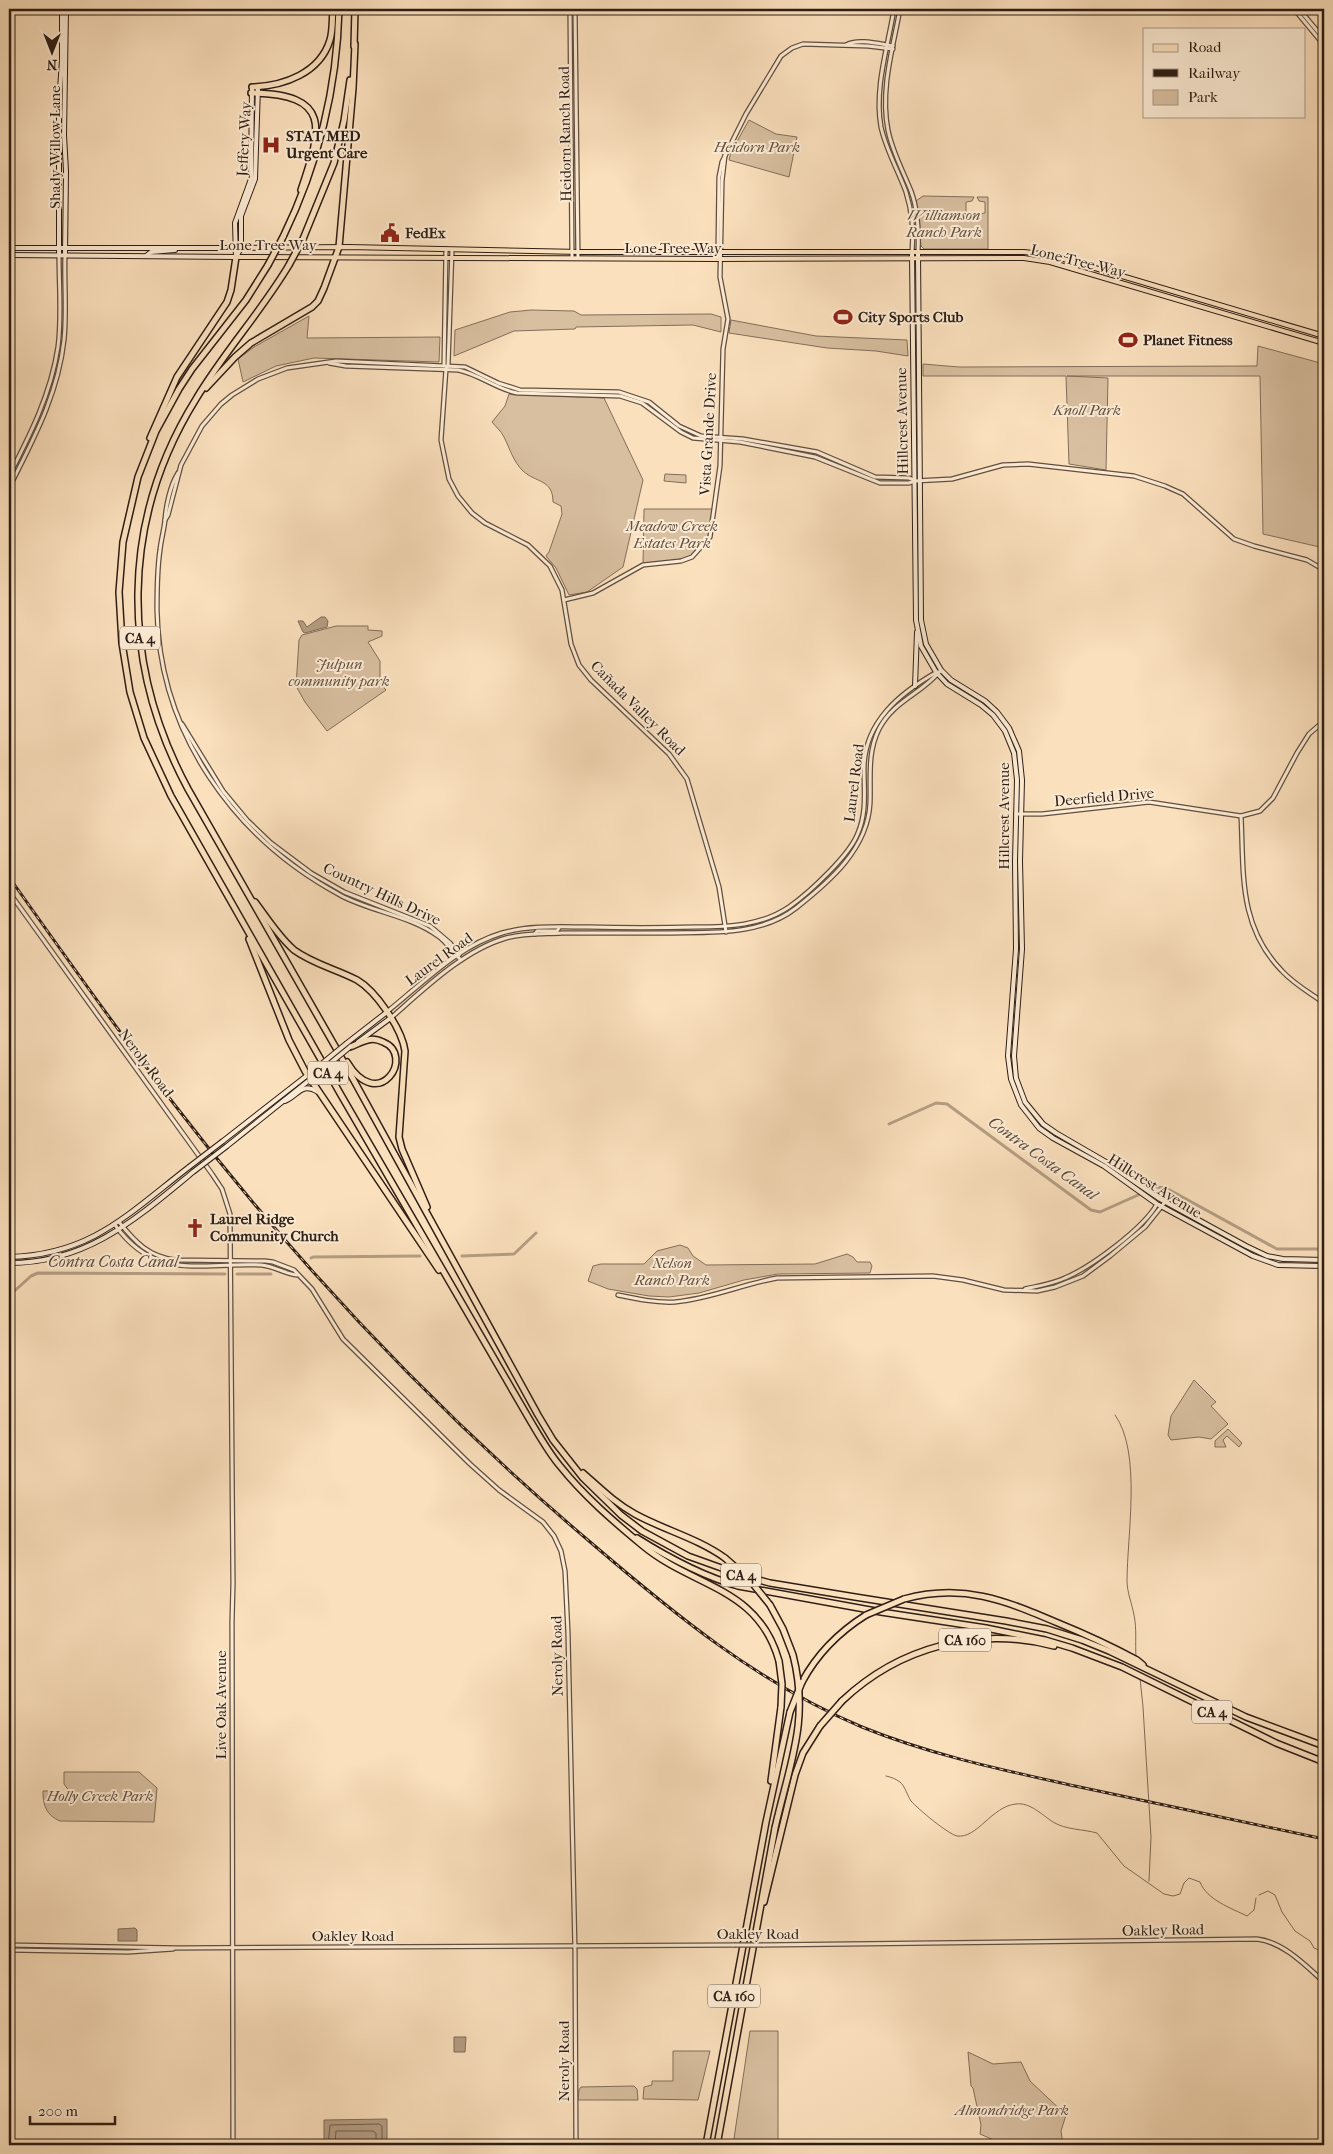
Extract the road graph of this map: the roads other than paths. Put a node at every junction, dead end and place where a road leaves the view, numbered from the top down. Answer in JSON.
{"nodes":[{"id":1,"x":62,"y":9,"type":"edge"},
{"id":2,"x":66,"y":9,"type":"edge"},
{"id":3,"x":333,"y":9,"type":"edge"},
{"id":4,"x":339,"y":9,"type":"edge"},
{"id":5,"x":355,"y":9,"type":"edge"},
{"id":6,"x":570,"y":9,"type":"edge"},
{"id":7,"x":576,"y":9,"type":"edge"},
{"id":8,"x":894,"y":9,"type":"edge"},
{"id":9,"x":900,"y":9,"type":"edge"},
{"id":10,"x":1294,"y":9,"type":"edge"},
{"id":11,"x":1299,"y":9,"type":"edge"},
{"id":12,"x":1324,"y":39,"type":"edge"},
{"id":13,"x":355,"y":44,"type":"junction"},
{"id":14,"x":1324,"y":45,"type":"edge"},
{"id":15,"x":888,"y":47,"type":"junction"},
{"id":16,"x":893,"y":48,"type":"junction"},
{"id":17,"x":255,"y":90,"type":"junction"},
{"id":18,"x":254,"y":171,"type":"junction"},
{"id":19,"x":283,"y":237,"type":"junction"},
{"id":20,"x":60,"y":247,"type":"junction"},
{"id":21,"x":339,"y":247,"type":"junction"},
{"id":22,"x":9,"y":248,"type":"edge"},
{"id":23,"x":66,"y":248,"type":"junction"},
{"id":24,"x":144,"y":248,"type":"junction"},
{"id":25,"x":202,"y":248,"type":"junction"},
{"id":26,"x":234,"y":248,"type":"junction"},
{"id":27,"x":241,"y":248,"type":"junction"},
{"id":28,"x":446,"y":250,"type":"junction"},
{"id":29,"x":452,"y":250,"type":"junction"},
{"id":30,"x":572,"y":252,"type":"junction"},
{"id":31,"x":578,"y":252,"type":"junction"},
{"id":32,"x":720,"y":252,"type":"junction"},
{"id":33,"x":912,"y":253,"type":"junction"},
{"id":34,"x":918,"y":253,"type":"junction"},
{"id":35,"x":9,"y":255,"type":"edge"},
{"id":36,"x":59,"y":255,"type":"junction"},
{"id":37,"x":65,"y":255,"type":"junction"},
{"id":38,"x":118,"y":256,"type":"junction"},
{"id":39,"x":146,"y":256,"type":"junction"},
{"id":40,"x":236,"y":257,"type":"junction"},
{"id":41,"x":336,"y":257,"type":"junction"},
{"id":42,"x":446,"y":258,"type":"junction"},
{"id":43,"x":451,"y":258,"type":"junction"},
{"id":44,"x":575,"y":258,"type":"junction"},
{"id":45,"x":720,"y":259,"type":"junction"},
{"id":46,"x":912,"y":259,"type":"junction"},
{"id":47,"x":918,"y":259,"type":"junction"},
{"id":48,"x":1324,"y":336,"type":"edge"},
{"id":49,"x":1324,"y":344,"type":"edge"},
{"id":50,"x":446,"y":367,"type":"junction"},
{"id":51,"x":196,"y":399,"type":"junction"},
{"id":52,"x":722,"y":440,"type":"junction"},
{"id":53,"x":9,"y":476,"type":"edge"},
{"id":54,"x":138,"y":477,"type":"junction"},
{"id":55,"x":915,"y":480,"type":"junction"},
{"id":56,"x":920,"y":480,"type":"junction"},
{"id":57,"x":9,"y":488,"type":"edge"},
{"id":58,"x":1324,"y":570,"type":"edge"},
{"id":59,"x":564,"y":600,"type":"junction"},
{"id":60,"x":917,"y":629,"type":"junction"},
{"id":61,"x":941,"y":670,"type":"junction"},
{"id":62,"x":937,"y":673,"type":"junction"},
{"id":63,"x":914,"y":686,"type":"junction"},
{"id":64,"x":1324,"y":722,"type":"edge"},
{"id":65,"x":1019,"y":814,"type":"junction"},
{"id":66,"x":1241,"y":816,"type":"junction"},
{"id":67,"x":9,"y":892,"type":"edge"},
{"id":68,"x":249,"y":895,"type":"junction"},
{"id":69,"x":240,"y":917,"type":"junction"},
{"id":70,"x":726,"y":926,"type":"junction"},
{"id":71,"x":560,"y":927,"type":"junction"},
{"id":72,"x":726,"y":932,"type":"junction"},
{"id":73,"x":534,"y":934,"type":"junction"},
{"id":74,"x":458,"y":956,"type":"junction"},
{"id":75,"x":461,"y":960,"type":"junction"},
{"id":76,"x":1324,"y":1003,"type":"edge"},
{"id":77,"x":387,"y":1012,"type":"junction"},
{"id":78,"x":392,"y":1017,"type":"junction"},
{"id":79,"x":349,"y":1045,"type":"junction"},
{"id":80,"x":336,"y":1048,"type":"junction"},
{"id":81,"x":309,"y":1077,"type":"junction"},
{"id":82,"x":320,"y":1094,"type":"junction"},
{"id":83,"x":281,"y":1103,"type":"junction"},
{"id":84,"x":1157,"y":1204,"type":"junction"},
{"id":85,"x":1163,"y":1204,"type":"junction"},
{"id":86,"x":119,"y":1222,"type":"junction"},
{"id":87,"x":115,"y":1225,"type":"junction"},
{"id":88,"x":124,"y":1228,"type":"junction"},
{"id":89,"x":436,"y":1228,"type":"junction"},
{"id":90,"x":416,"y":1229,"type":"junction"},
{"id":91,"x":119,"y":1230,"type":"junction"},
{"id":92,"x":9,"y":1257,"type":"edge"},
{"id":93,"x":231,"y":1260,"type":"junction"},
{"id":94,"x":1324,"y":1260,"type":"edge"},
{"id":95,"x":9,"y":1263,"type":"edge"},
{"id":96,"x":231,"y":1265,"type":"junction"},
{"id":97,"x":1324,"y":1266,"type":"edge"},
{"id":98,"x":298,"y":1276,"type":"junction"},
{"id":99,"x":1020,"y":1290,"type":"junction"},
{"id":100,"x":618,"y":1295,"type":"dead end"},
{"id":101,"x":572,"y":1465,"type":"junction"},
{"id":102,"x":629,"y":1532,"type":"junction"},
{"id":103,"x":1102,"y":1658,"type":"junction"},
{"id":104,"x":1147,"y":1669,"type":"junction"},
{"id":105,"x":1324,"y":1746,"type":"edge"},
{"id":106,"x":1324,"y":1762,"type":"edge"},
{"id":107,"x":766,"y":1822,"type":"junction"},
{"id":108,"x":755,"y":1936,"type":"junction"},
{"id":109,"x":9,"y":1945,"type":"edge"},
{"id":110,"x":233,"y":1947,"type":"junction"},
{"id":111,"x":575,"y":1947,"type":"junction"},
{"id":112,"x":178,"y":1948,"type":"junction"},
{"id":113,"x":9,"y":1950,"type":"edge"},
{"id":114,"x":1324,"y":1982,"type":"edge"},
{"id":115,"x":233,"y":2145,"type":"edge"},
{"id":116,"x":576,"y":2145,"type":"edge"},
{"id":117,"x":705,"y":2145,"type":"edge"},
{"id":118,"x":718,"y":2145,"type":"edge"}],
"edges":[{"from":1,"to":20,"type":"main road","name":"Shady Willow Lane"},
{"from":2,"to":23,"type":"main road","name":"Shady Willow Lane"},
{"from":3,"to":17,"type":"highway"},
{"from":4,"to":19,"type":"highway","number":"CA 4"},
{"from":5,"to":13,"type":"highway","number":"CA 4"},
{"from":6,"to":30,"type":"street","name":"Heidorn Ranch Road"},
{"from":7,"to":31,"type":"street","name":"Heidorn Ranch Road"},
{"from":8,"to":15,"type":"street","name":"Hillcrest Avenue"},
{"from":9,"to":16,"type":"street","name":"Hillcrest Avenue"},
{"from":10,"to":14,"type":"street"},
{"from":11,"to":12,"type":"street"},
{"from":13,"to":21,"type":"highway"},
{"from":13,"to":51,"type":"highway","number":"CA 4","bridge":true},
{"from":15,"to":16,"type":"street","name":"Vista Grande Drive"},
{"from":15,"to":32,"type":"street","name":"Vista Grande Drive"},
{"from":15,"to":33,"type":"street","name":"Hillcrest Avenue"},
{"from":16,"to":34,"type":"street","name":"Hillcrest Avenue"},
{"from":17,"to":18,"type":"main road","name":"Jeffery Way"},
{"from":17,"to":19,"type":"highway"},
{"from":18,"to":26,"type":"main road","name":"Jeffery Way"},
{"from":18,"to":27,"type":"main road","name":"Jeffery Way"},
{"from":19,"to":54,"type":"highway","number":"CA 4","bridge":true},
{"from":20,"to":22,"type":"main road","name":"Lone Tree Way"},
{"from":20,"to":23,"type":"main road","name":"Lone Tree Way"},
{"from":20,"to":36,"type":"main road","name":"Shady Willow Lane"},
{"from":21,"to":27,"type":"main road","name":"Lone Tree Way"},
{"from":21,"to":28,"type":"main road","name":"Lone Tree Way"},
{"from":21,"to":41,"type":"highway"},
{"from":23,"to":24,"type":"main road","name":"Lone Tree Way"},
{"from":23,"to":37,"type":"main road","name":"Shady Willow Lane"},
{"from":24,"to":25,"type":"main road","name":"Lone Tree Way"},
{"from":24,"to":38,"type":"main road"},
{"from":25,"to":26,"type":"main road","name":"Lone Tree Way"},
{"from":25,"to":39,"type":"main road"},
{"from":26,"to":27,"type":"main road","name":"Lone Tree Way"},
{"from":26,"to":40,"type":"main road","name":"Jeffery Way"},
{"from":27,"to":40,"type":"main road","name":"Jeffery Way"},
{"from":28,"to":29,"type":"main road","name":"Lone Tree Way"},
{"from":28,"to":42,"type":"street","name":"Cañada Valley Road"},
{"from":29,"to":30,"type":"main road","name":"Lone Tree Way"},
{"from":29,"to":43,"type":"street","name":"Cañada Valley Road"},
{"from":30,"to":31,"type":"main road","name":"Lone Tree Way"},
{"from":30,"to":44,"type":"street","name":"Heidorn Ranch Road"},
{"from":31,"to":32,"type":"main road","name":"Lone Tree Way"},
{"from":31,"to":44,"type":"street","name":"Heidorn Ranch Road"},
{"from":32,"to":33,"type":"main road","name":"Lone Tree Way"},
{"from":32,"to":45,"type":"street","name":"Vista Grande Drive"},
{"from":33,"to":34,"type":"main road","name":"Lone Tree Way"},
{"from":33,"to":46,"type":"main road","name":"Hillcrest Avenue"},
{"from":34,"to":47,"type":"main road","name":"Hillcrest Avenue"},
{"from":34,"to":48,"type":"main road","name":"Lone Tree Way"},
{"from":35,"to":36,"type":"main road","name":"Lone Tree Way"},
{"from":36,"to":37,"type":"main road","name":"Lone Tree Way"},
{"from":36,"to":53,"type":"street"},
{"from":37,"to":38,"type":"main road","name":"Lone Tree Way"},
{"from":37,"to":57,"type":"street"},
{"from":38,"to":39,"type":"main road","name":"Lone Tree Way"},
{"from":39,"to":40,"type":"main road","name":"Lone Tree Way"},
{"from":40,"to":41,"type":"main road","name":"Lone Tree Way"},
{"from":40,"to":54,"type":"highway"},
{"from":41,"to":42,"type":"main road","name":"Lone Tree Way"},
{"from":41,"to":51,"type":"highway"},
{"from":42,"to":43,"type":"main road","name":"Lone Tree Way"},
{"from":42,"to":50,"type":"street","name":"Cañada Valley Road"},
{"from":43,"to":44,"type":"main road","name":"Lone Tree Way"},
{"from":43,"to":50,"type":"street","name":"Cañada Valley Road"},
{"from":44,"to":45,"type":"main road","name":"Lone Tree Way"},
{"from":45,"to":46,"type":"main road","name":"Lone Tree Way"},
{"from":45,"to":52,"type":"street","name":"Vista Grande Drive"},
{"from":46,"to":47,"type":"main road","name":"Lone Tree Way"},
{"from":46,"to":55,"type":"main road","name":"Hillcrest Avenue"},
{"from":47,"to":49,"type":"main road","name":"Lone Tree Way"},
{"from":47,"to":56,"type":"main road","name":"Hillcrest Avenue"},
{"from":50,"to":52,"type":"street","name":"Country Hills Drive"},
{"from":50,"to":59,"type":"street","name":"Cañada Valley Road"},
{"from":50,"to":74,"type":"street","name":"Country Hills Drive"},
{"from":51,"to":68,"type":"highway","number":"CA 4"},
{"from":52,"to":55,"type":"street","name":"Country Hills Drive"},
{"from":52,"to":59,"type":"street","name":"Vista Grande Drive"},
{"from":54,"to":69,"type":"highway","number":"CA 4"},
{"from":55,"to":56,"type":"street","name":"Country Hills Drive"},
{"from":55,"to":60,"type":"main road","name":"Hillcrest Avenue"},
{"from":56,"to":58,"type":"street","name":"Country Hills Drive"},
{"from":56,"to":61,"type":"main road","name":"Hillcrest Avenue"},
{"from":59,"to":70,"type":"street","name":"Cañada Valley Road"},
{"from":60,"to":62,"type":"main road","name":"Hillcrest Avenue"},
{"from":60,"to":63,"type":"main road"},
{"from":61,"to":62,"type":"street","name":"Laurel Road"},
{"from":61,"to":65,"type":"main road","name":"Hillcrest Avenue"},
{"from":62,"to":63,"type":"street","name":"Laurel Road"},
{"from":62,"to":65,"type":"main road","name":"Hillcrest Avenue"},
{"from":62,"to":72,"type":"street","name":"Laurel Road"},
{"from":63,"to":70,"type":"street","name":"Laurel Road"},
{"from":64,"to":66,"type":"street","name":"Deerfield Drive"},
{"from":65,"to":66,"type":"street","name":"Deerfield Drive"},
{"from":65,"to":84,"type":"main road","name":"Hillcrest Avenue"},
{"from":65,"to":85,"type":"main road","name":"Hillcrest Avenue"},
{"from":66,"to":76,"type":"street"},
{"from":67,"to":93,"type":"street","name":"Neroly Road"},
{"from":68,"to":77,"type":"highway"},
{"from":68,"to":80,"type":"highway","number":"CA 4"},
{"from":69,"to":81,"type":"highway"},
{"from":69,"to":90,"type":"highway","number":"CA 4"},
{"from":70,"to":71,"type":"street","name":"Laurel Road"},
{"from":70,"to":72,"type":"street","name":"Cañada Valley Road"},
{"from":71,"to":73,"type":"street"},
{"from":71,"to":74,"type":"street","name":"Laurel Road"},
{"from":72,"to":73,"type":"street","name":"Laurel Road"},
{"from":73,"to":75,"type":"street","name":"Laurel Road"},
{"from":74,"to":75,"type":"street","name":"Country Hills Drive"},
{"from":74,"to":77,"type":"street","name":"Laurel Road"},
{"from":75,"to":78,"type":"street","name":"Laurel Road"},
{"from":77,"to":78,"type":"highway"},
{"from":77,"to":79,"type":"main road","name":"Laurel Road"},
{"from":78,"to":79,"type":"main road","name":"Laurel Road"},
{"from":78,"to":89,"type":"highway"},
{"from":79,"to":80,"type":"highway"},
{"from":79,"to":81,"type":"main road","name":"Laurel Road","bridge":true},
{"from":80,"to":89,"type":"highway","number":"CA 4"},
{"from":81,"to":82,"type":"highway"},
{"from":81,"to":83,"type":"main road","name":"Laurel Road"},
{"from":81,"to":86,"type":"main road","name":"Laurel Road","bridge":true},
{"from":82,"to":83,"type":"main road"},
{"from":82,"to":90,"type":"highway"},
{"from":83,"to":88,"type":"main road","name":"Laurel Road","bridge":true},
{"from":84,"to":85,"type":"main road","name":"Hillcrest Avenue"},
{"from":84,"to":99,"type":"street"},
{"from":85,"to":94,"type":"main road","name":"Hillcrest Avenue"},
{"from":85,"to":97,"type":"main road","name":"Hillcrest Avenue"},
{"from":85,"to":99,"type":"street"},
{"from":86,"to":87,"type":"main road","name":"Laurel Road"},
{"from":86,"to":88,"type":"street"},
{"from":87,"to":91,"type":"street"},
{"from":87,"to":92,"type":"main road","name":"Laurel Road"},
{"from":88,"to":91,"type":"main road","name":"Laurel Road"},
{"from":88,"to":93,"type":"street"},
{"from":89,"to":101,"type":"highway","number":"CA 4"},
{"from":90,"to":102,"type":"highway","number":"CA 4"},
{"from":91,"to":95,"type":"main road","name":"Laurel Road"},
{"from":91,"to":96,"type":"street"},
{"from":93,"to":96,"type":"street","name":"Neroly Road"},
{"from":93,"to":98,"type":"street","name":"Neroly Road"},
{"from":96,"to":98,"type":"street","name":"Neroly Road"},
{"from":96,"to":110,"type":"street","name":"Live Oak Avenue"},
{"from":98,"to":111,"type":"street","name":"Neroly Road"},
{"from":99,"to":100,"type":"street"},
{"from":101,"to":104,"type":"highway","number":"CA 4"},
{"from":101,"to":108,"type":"highway","bridge":true},
{"from":102,"to":103,"type":"highway","number":"CA 4"},
{"from":102,"to":107,"type":"highway","bridge":true},
{"from":103,"to":106,"type":"highway","number":"CA 4"},
{"from":103,"to":108,"type":"highway","number":"CA 160","bridge":true},
{"from":104,"to":105,"type":"highway","number":"CA 4"},
{"from":104,"to":107,"type":"highway","number":"CA 160","bridge":true},
{"from":107,"to":117,"type":"highway","number":"CA 160"},
{"from":108,"to":118,"type":"highway","number":"CA 160"},
{"from":109,"to":112,"type":"street","name":"Oakley Road"},
{"from":110,"to":111,"type":"street","name":"Oakley Road"},
{"from":110,"to":112,"type":"street","name":"Oakley Road"},
{"from":110,"to":115,"type":"street","name":"Live Oak Avenue"},
{"from":111,"to":114,"type":"street","name":"Oakley Road","bridge":true},
{"from":111,"to":116,"type":"street","name":"Neroly Road"},
{"from":112,"to":113,"type":"street","name":"Oakley Road"}]}
